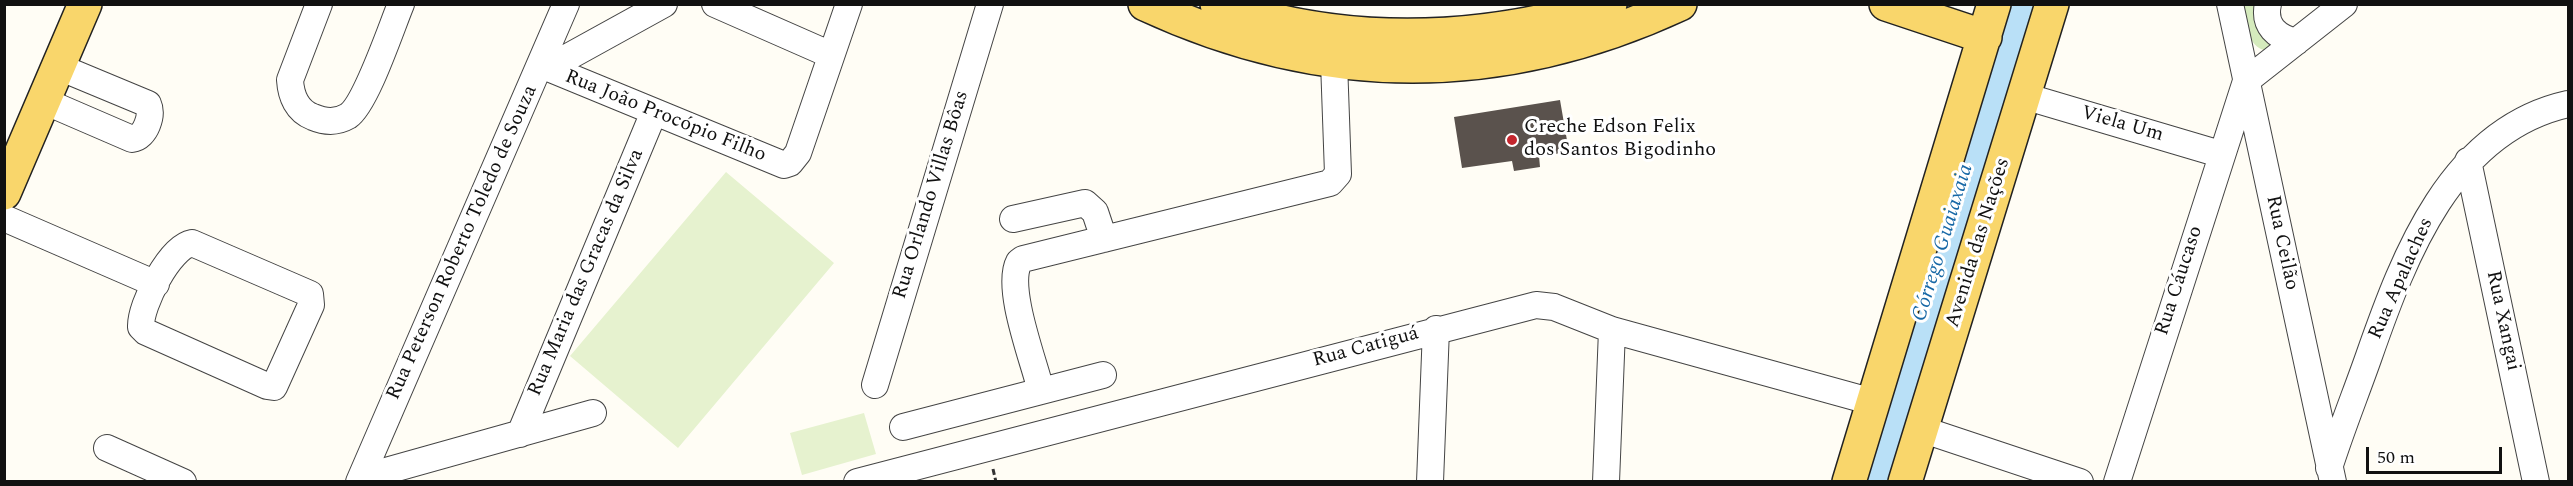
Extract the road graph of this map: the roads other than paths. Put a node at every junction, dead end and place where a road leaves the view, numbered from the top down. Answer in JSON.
{"nodes":[{"id":1,"x":85,"y":4,"type":"edge"},
{"id":2,"x":319,"y":4,"type":"edge"},
{"id":3,"x":401,"y":4,"type":"edge"},
{"id":4,"x":566,"y":4,"type":"edge"},
{"id":5,"x":664,"y":4,"type":"edge"},
{"id":6,"x":715,"y":4,"type":"edge"},
{"id":7,"x":849,"y":4,"type":"edge"},
{"id":8,"x":990,"y":4,"type":"edge"},
{"id":9,"x":1145,"y":4,"type":"edge"},
{"id":10,"x":1217,"y":4,"type":"edge"},
{"id":11,"x":1610,"y":4,"type":"edge"},
{"id":12,"x":1680,"y":4,"type":"edge"},
{"id":13,"x":1886,"y":4,"type":"edge"},
{"id":14,"x":1995,"y":4,"type":"edge"},
{"id":15,"x":2052,"y":4,"type":"edge"},
{"id":16,"x":2230,"y":4,"type":"edge"},
{"id":17,"x":2268,"y":4,"type":"edge"},
{"id":18,"x":2344,"y":4,"type":"edge"},
{"id":19,"x":1985,"y":37,"type":"junction"},
{"id":20,"x":2296,"y":42,"type":"junction"},
{"id":21,"x":831,"y":55,"type":"junction"},
{"id":22,"x":1334,"y":62,"type":"junction"},
{"id":23,"x":58,"y":67,"type":"junction"},
{"id":24,"x":544,"y":67,"type":"junction"},
{"id":25,"x":2246,"y":81,"type":"junction"},
{"id":26,"x":2024,"y":96,"type":"junction"},
{"id":27,"x":44,"y":101,"type":"junction"},
{"id":28,"x":2568,"y":104,"type":"edge"},
{"id":29,"x":654,"y":112,"type":"junction"},
{"id":30,"x":2220,"y":154,"type":"junction"},
{"id":31,"x":2468,"y":161,"type":"junction"},
{"id":32,"x":4,"y":193,"type":"edge"},
{"id":33,"x":4,"y":218,"type":"edge"},
{"id":34,"x":1013,"y":219,"type":"dead end"},
{"id":35,"x":1104,"y":239,"type":"junction"},
{"id":36,"x":156,"y":284,"type":"junction"},
{"id":37,"x":1436,"y":329,"type":"junction"},
{"id":38,"x":1612,"y":330,"type":"junction"},
{"id":39,"x":1103,"y":375,"type":"dead end"},
{"id":40,"x":875,"y":385,"type":"dead end"},
{"id":41,"x":1041,"y":391,"type":"junction"},
{"id":42,"x":1874,"y":402,"type":"junction"},
{"id":43,"x":593,"y":413,"type":"dead end"},
{"id":44,"x":903,"y":427,"type":"dead end"},
{"id":45,"x":1921,"y":429,"type":"junction"},
{"id":46,"x":520,"y":434,"type":"junction"},
{"id":47,"x":107,"y":448,"type":"dead end"},
{"id":48,"x":2330,"y":476,"type":"edge"},
{"id":49,"x":360,"y":480,"type":"edge"},
{"id":50,"x":183,"y":482,"type":"edge"},
{"id":51,"x":856,"y":482,"type":"edge"},
{"id":52,"x":1430,"y":482,"type":"edge"},
{"id":53,"x":1606,"y":482,"type":"edge"},
{"id":54,"x":1849,"y":482,"type":"edge"},
{"id":55,"x":1905,"y":482,"type":"edge"},
{"id":56,"x":2080,"y":482,"type":"edge"},
{"id":57,"x":2117,"y":482,"type":"edge"},
{"id":58,"x":2536,"y":482,"type":"edge"}],
"edges":[{"from":1,"to":23,"type":"main road"},
{"from":2,"to":3,"type":"street"},
{"from":4,"to":24,"type":"street","name":"Rua Peterson Roberto Toledo de Souza"},
{"from":5,"to":24,"type":"street"},
{"from":6,"to":21,"type":"street"},
{"from":7,"to":21,"type":"street"},
{"from":8,"to":40,"type":"street","name":"Rua Orlando Villas Bôas"},
{"from":9,"to":22,"type":"main road"},
{"from":10,"to":11,"type":"main road"},
{"from":12,"to":22,"type":"main road"},
{"from":13,"to":19,"type":"main road"},
{"from":14,"to":19,"type":"main road"},
{"from":15,"to":26,"type":"main road","name":"Avenida das Nações"},
{"from":16,"to":25,"type":"street","name":"Rua Ceilão"},
{"from":17,"to":20,"type":"street"},
{"from":18,"to":20,"type":"street"},
{"from":19,"to":42,"type":"main road"},
{"from":20,"to":25,"type":"street"},
{"from":21,"to":29,"type":"street","name":"Rua João Procópio Filho"},
{"from":22,"to":35,"type":"street"},
{"from":23,"to":27,"type":"main road"},
{"from":23,"to":27,"type":"street"},
{"from":24,"to":29,"type":"street","name":"Rua João Procópio Filho"},
{"from":24,"to":49,"type":"street","name":"Rua Peterson Roberto Toledo de Souza"},
{"from":25,"to":30,"type":"street","name":"Rua Cáucaso"},
{"from":25,"to":48,"type":"street","name":"Rua Ceilão"},
{"from":26,"to":30,"type":"street","name":"Viela Um"},
{"from":26,"to":45,"type":"main road","name":"Avenida das Nações"},
{"from":27,"to":32,"type":"main road"},
{"from":28,"to":31,"type":"street","name":"Rua Apalaches"},
{"from":29,"to":46,"type":"street","name":"Rua Maria das Gracas da Silva"},
{"from":30,"to":57,"type":"street","name":"Rua Cáucaso"},
{"from":31,"to":48,"type":"street","name":"Rua Apalaches"},
{"from":31,"to":58,"type":"street","name":"Rua Xangai"},
{"from":33,"to":36,"type":"street"},
{"from":34,"to":35,"type":"street"},
{"from":35,"to":41,"type":"street"},
{"from":36,"to":36,"type":"street"},
{"from":37,"to":38,"type":"street","name":"Rua Catiguá"},
{"from":37,"to":51,"type":"street","name":"Rua Catiguá"},
{"from":37,"to":52,"type":"street"},
{"from":38,"to":42,"type":"street","name":"Rua Catiguá"},
{"from":38,"to":53,"type":"street"},
{"from":39,"to":41,"type":"street"},
{"from":41,"to":44,"type":"street"},
{"from":42,"to":54,"type":"main road"},
{"from":43,"to":46,"type":"street"},
{"from":45,"to":55,"type":"main road","name":"Avenida das Nações"},
{"from":45,"to":56,"type":"street"},
{"from":46,"to":49,"type":"street"},
{"from":47,"to":50,"type":"street"}]}
